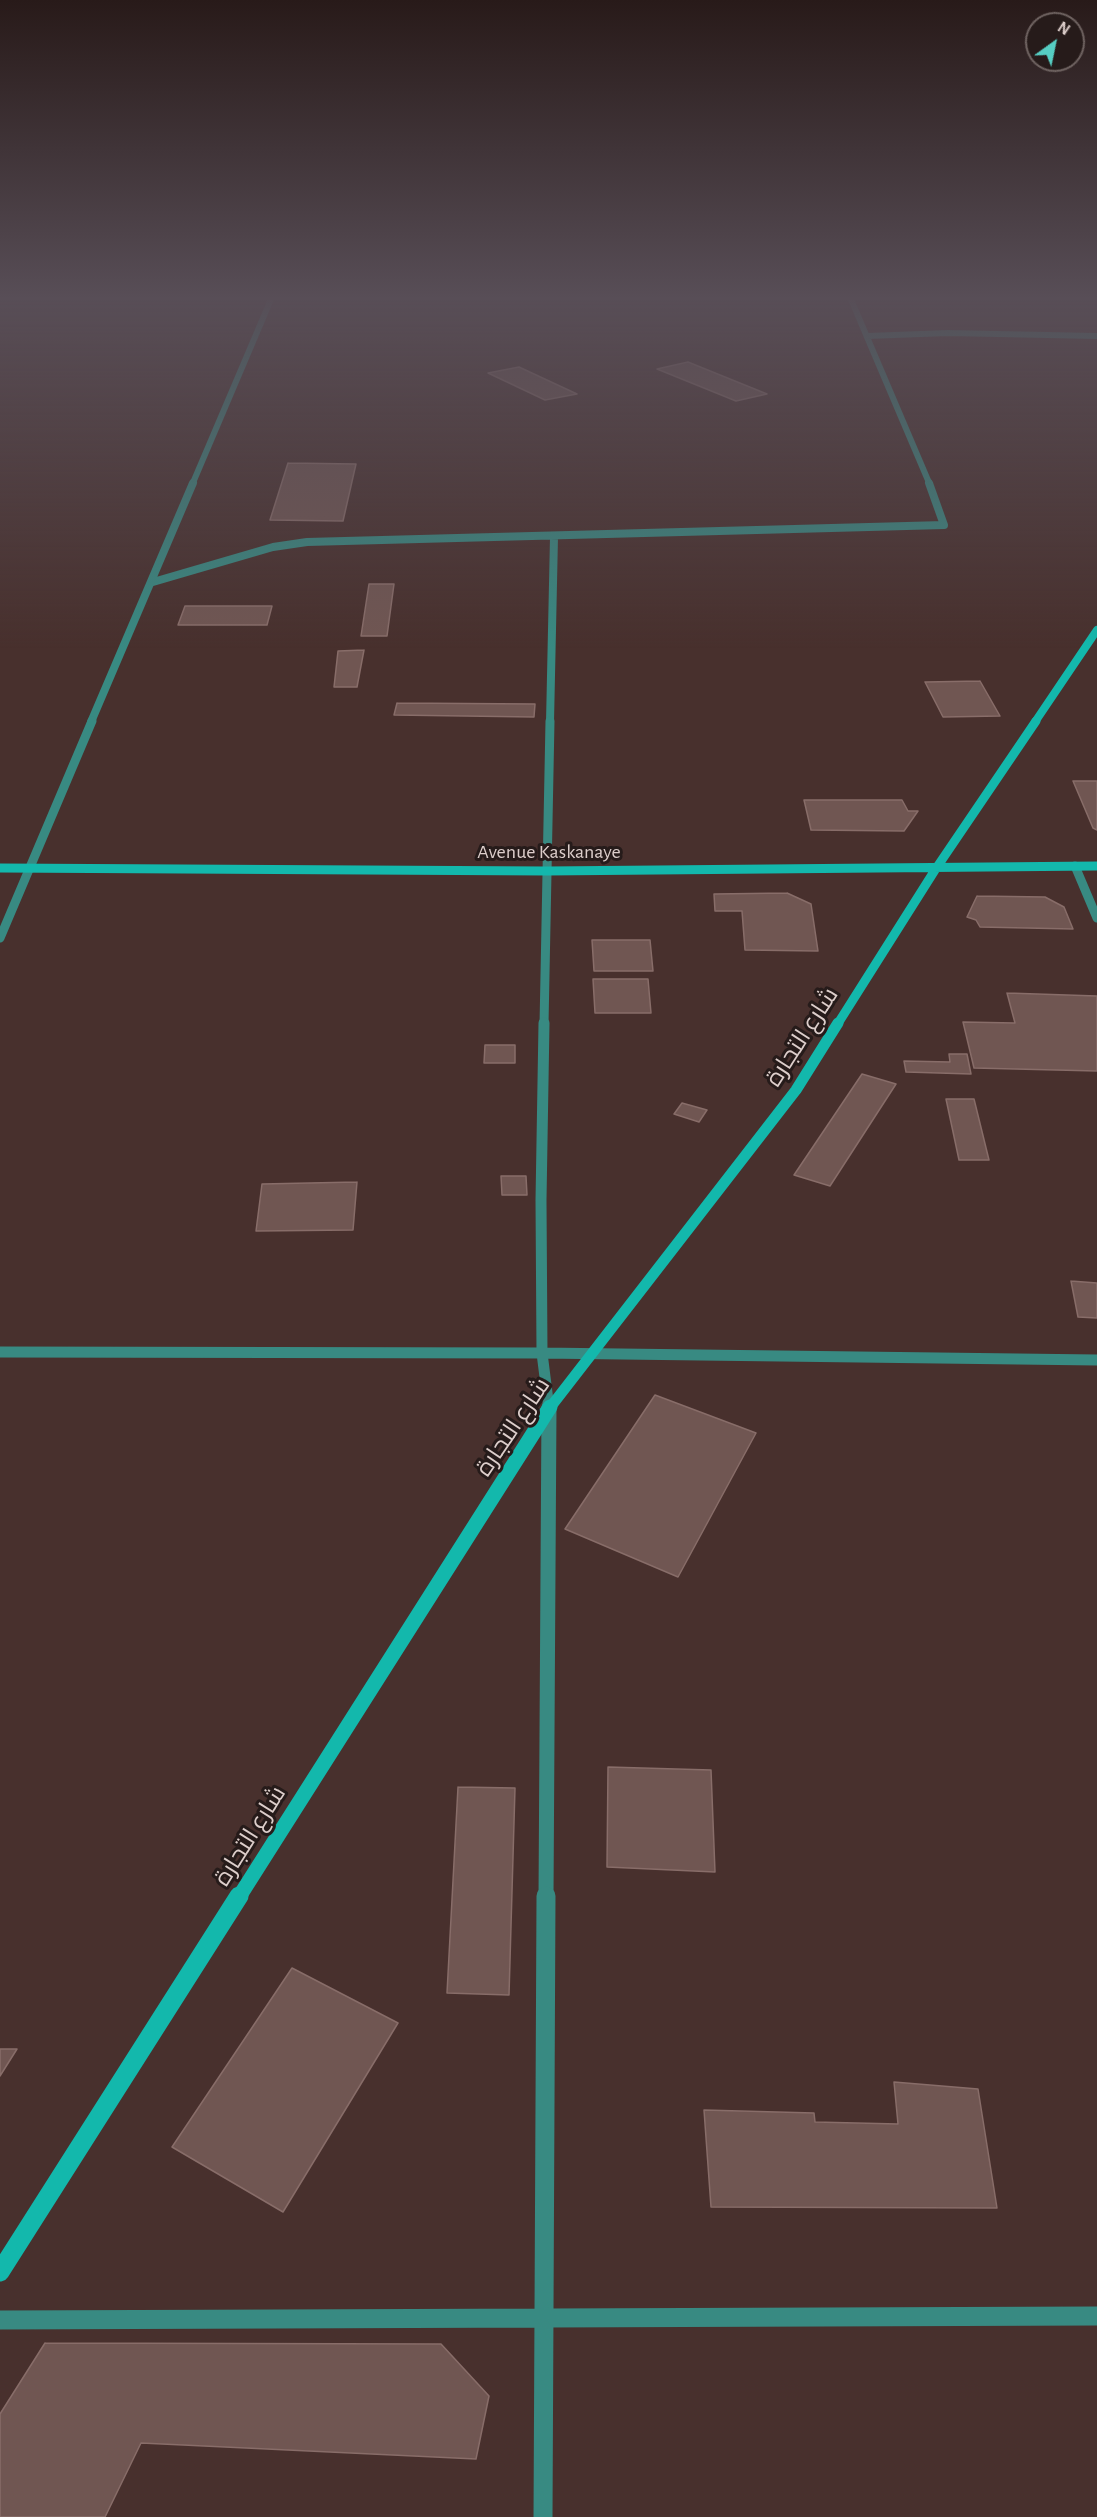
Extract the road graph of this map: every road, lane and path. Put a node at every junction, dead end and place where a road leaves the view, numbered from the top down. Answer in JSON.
{"nodes":[{"id":1,"x":223,"y":414,"type":"edge"},
{"id":2,"x":900,"y":414,"type":"edge"},
{"id":3,"x":554,"y":537,"type":"junction"},
{"id":4,"x":153,"y":582,"type":"junction"},
{"id":5,"x":1097,"y":630,"type":"edge"},
{"id":6,"x":1075,"y":866,"type":"junction"},
{"id":7,"x":1097,"y":866,"type":"edge"},
{"id":8,"x":0,"y":867,"type":"edge"},
{"id":9,"x":30,"y":867,"type":"junction"},
{"id":10,"x":547,"y":870,"type":"junction"},
{"id":11,"x":934,"y":870,"type":"junction"},
{"id":12,"x":1097,"y":918,"type":"edge"},
{"id":13,"x":0,"y":938,"type":"edge"},
{"id":14,"x":0,"y":1352,"type":"edge"},
{"id":15,"x":542,"y":1353,"type":"junction"},
{"id":16,"x":592,"y":1354,"type":"junction"},
{"id":17,"x":1097,"y":1360,"type":"edge"},
{"id":18,"x":549,"y":1409,"type":"junction"},
{"id":19,"x":0,"y":2272,"type":"edge"},
{"id":20,"x":1097,"y":2316,"type":"edge"},
{"id":21,"x":0,"y":2320,"type":"edge"},
{"id":22,"x":546,"y":2320,"type":"junction"},
{"id":23,"x":543,"y":2517,"type":"edge"}],
"edges":[{"from":1,"to":4,"type":"street"},
{"from":2,"to":3,"type":"street"},
{"from":3,"to":4,"type":"street"},
{"from":3,"to":10,"type":"street"},
{"from":4,"to":9,"type":"street"},
{"from":5,"to":11,"type":"street","name":"شارع التجارة"},
{"from":6,"to":7,"type":"street","name":"Avenue Kaskanaye"},
{"from":6,"to":11,"type":"street","name":"Avenue Kaskanaye"},
{"from":6,"to":12,"type":"street"},
{"from":8,"to":9,"type":"street","name":"Avenue Kaskanaye"},
{"from":9,"to":10,"type":"street","name":"Avenue Kaskanaye"},
{"from":9,"to":13,"type":"street"},
{"from":10,"to":11,"type":"street","name":"Avenue Kaskanaye"},
{"from":10,"to":15,"type":"street"},
{"from":11,"to":16,"type":"street","name":"شارع التجارة"},
{"from":14,"to":15,"type":"street"},
{"from":15,"to":16,"type":"street"},
{"from":15,"to":18,"type":"street"},
{"from":16,"to":17,"type":"street"},
{"from":16,"to":18,"type":"street","name":"شارع التجارة"},
{"from":18,"to":19,"type":"street","name":"شارع التجارة"},
{"from":18,"to":22,"type":"street"},
{"from":20,"to":22,"type":"street"},
{"from":21,"to":22,"type":"street"},
{"from":22,"to":23,"type":"street"}]}
